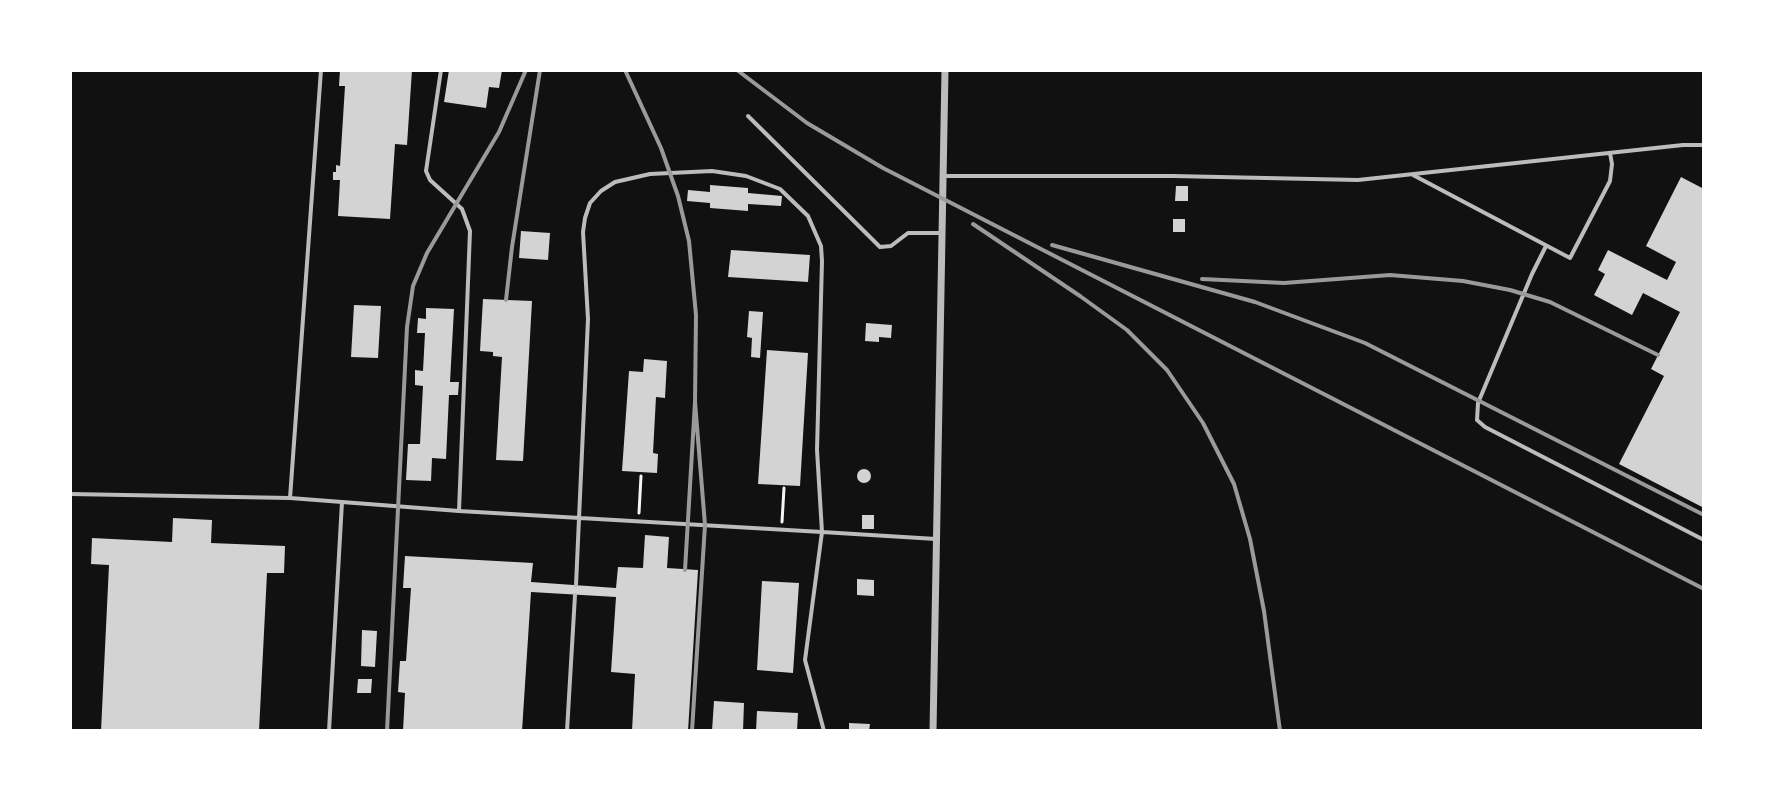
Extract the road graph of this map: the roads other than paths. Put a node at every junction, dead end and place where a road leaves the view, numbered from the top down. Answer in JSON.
{"nodes":[{"id":1,"x":321,"y":70,"type":"edge"},
{"id":2,"x":441,"y":70,"type":"edge"},
{"id":3,"x":945,"y":70,"type":"edge"},
{"id":4,"x":748,"y":116,"type":"dead end"},
{"id":5,"x":1704,"y":145,"type":"edge"},
{"id":6,"x":1610,"y":153,"type":"junction"},
{"id":7,"x":1413,"y":175,"type":"junction"},
{"id":8,"x":943,"y":176,"type":"junction"},
{"id":9,"x":942,"y":233,"type":"junction"},
{"id":10,"x":1546,"y":246,"type":"junction"},
{"id":11,"x":70,"y":494,"type":"edge"},
{"id":12,"x":290,"y":498,"type":"junction"},
{"id":13,"x":342,"y":502,"type":"junction"},
{"id":14,"x":459,"y":511,"type":"junction"},
{"id":15,"x":580,"y":518,"type":"junction"},
{"id":16,"x":822,"y":532,"type":"junction"},
{"id":17,"x":936,"y":539,"type":"junction"},
{"id":18,"x":1704,"y":540,"type":"edge"},
{"id":19,"x":576,"y":585,"type":"dead end"},
{"id":20,"x":575,"y":595,"type":"dead end"},
{"id":21,"x":329,"y":731,"type":"edge"},
{"id":22,"x":567,"y":731,"type":"edge"},
{"id":23,"x":824,"y":731,"type":"edge"},
{"id":24,"x":933,"y":731,"type":"edge"}],
"edges":[{"from":1,"to":12,"type":"lane"},
{"from":2,"to":14,"type":"lane"},
{"from":3,"to":8,"type":"street"},
{"from":4,"to":9,"type":"lane"},
{"from":5,"to":6,"type":"lane"},
{"from":6,"to":7,"type":"lane"},
{"from":6,"to":10,"type":"lane"},
{"from":7,"to":8,"type":"lane"},
{"from":7,"to":10,"type":"lane"},
{"from":8,"to":9,"type":"street"},
{"from":9,"to":17,"type":"street"},
{"from":10,"to":18,"type":"lane"},
{"from":11,"to":12,"type":"lane"},
{"from":12,"to":13,"type":"lane"},
{"from":13,"to":14,"type":"lane"},
{"from":13,"to":21,"type":"lane"},
{"from":14,"to":15,"type":"lane"},
{"from":15,"to":16,"type":"lane"},
{"from":15,"to":16,"type":"lane"},
{"from":15,"to":19,"type":"lane"},
{"from":16,"to":17,"type":"lane"},
{"from":16,"to":23,"type":"lane"},
{"from":17,"to":24,"type":"street"},
{"from":20,"to":22,"type":"lane"}]}
